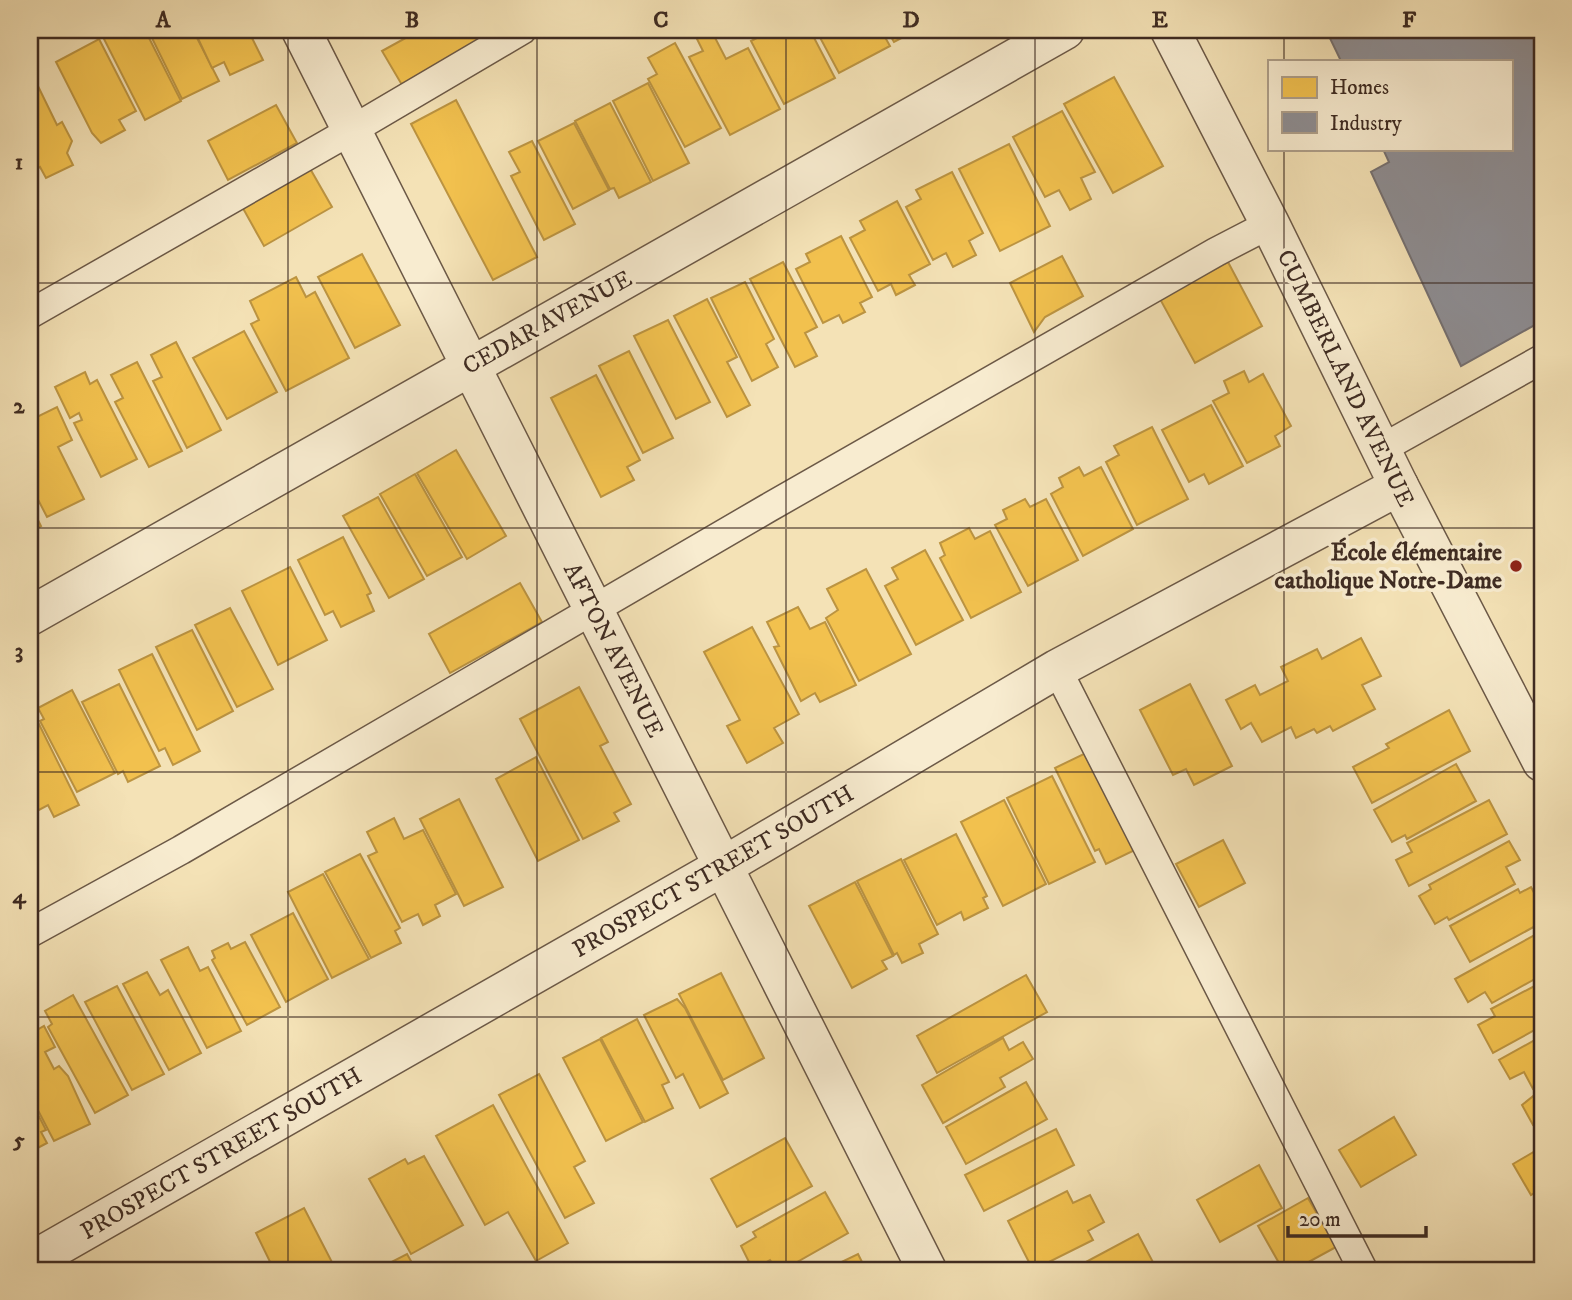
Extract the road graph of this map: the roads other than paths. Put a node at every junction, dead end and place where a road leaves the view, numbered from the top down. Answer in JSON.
{"nodes":[{"id":1,"x":301,"y":30,"type":"edge"},
{"id":2,"x":522,"y":30,"type":"edge"},
{"id":3,"x":1065,"y":30,"type":"edge"},
{"id":4,"x":1170,"y":30,"type":"edge"},
{"id":5,"x":352,"y":130,"type":"junction"},
{"id":6,"x":1270,"y":224,"type":"junction"},
{"id":7,"x":30,"y":314,"type":"edge"},
{"id":8,"x":1542,"y":359,"type":"edge"},
{"id":9,"x":472,"y":365,"type":"junction"},
{"id":10,"x":1381,"y":449,"type":"junction"},
{"id":11,"x":1399,"y":486,"type":"junction"},
{"id":12,"x":593,"y":610,"type":"junction"},
{"id":13,"x":30,"y":616,"type":"edge"},
{"id":14,"x":1057,"y":669,"type":"junction"},
{"id":15,"x":1542,"y":762,"type":"edge"},
{"id":16,"x":722,"y":867,"type":"junction"},
{"id":17,"x":30,"y":933,"type":"edge"},
{"id":18,"x":30,"y":1262,"type":"edge"},
{"id":19,"x":927,"y":1270,"type":"edge"},
{"id":20,"x":1363,"y":1270,"type":"edge"}],
"edges":[{"from":1,"to":5,"type":"street","name":"AFTON AVENUE"},
{"from":2,"to":5,"type":"lane"},
{"from":3,"to":9,"type":"street","name":"CEDAR AVENUE"},
{"from":4,"to":6,"type":"street","name":"CUMBERLAND AVENUE"},
{"from":5,"to":7,"type":"lane"},
{"from":5,"to":9,"type":"street","name":"AFTON AVENUE"},
{"from":6,"to":10,"type":"street","name":"CUMBERLAND AVENUE"},
{"from":6,"to":12,"type":"lane"},
{"from":8,"to":10,"type":"lane"},
{"from":9,"to":12,"type":"street","name":"AFTON AVENUE"},
{"from":9,"to":13,"type":"street","name":"CEDAR AVENUE"},
{"from":10,"to":11,"type":"street","name":"CUMBERLAND AVENUE"},
{"from":11,"to":14,"type":"street","name":"PROSPECT STREET SOUTH"},
{"from":11,"to":15,"type":"street","name":"CUMBERLAND AVENUE"},
{"from":12,"to":16,"type":"street","name":"AFTON AVENUE"},
{"from":12,"to":17,"type":"lane"},
{"from":14,"to":16,"type":"street","name":"PROSPECT STREET SOUTH"},
{"from":14,"to":20,"type":"lane"},
{"from":16,"to":18,"type":"street","name":"PROSPECT STREET SOUTH"},
{"from":16,"to":19,"type":"street","name":"AFTON AVENUE"}]}
